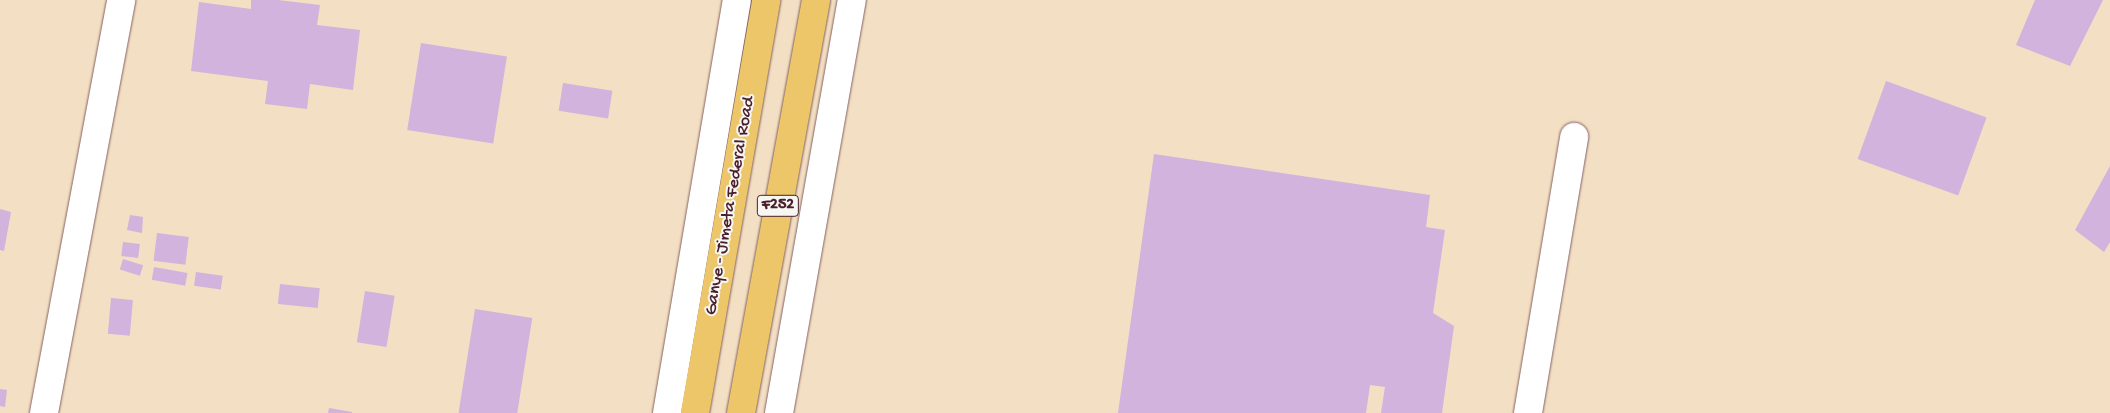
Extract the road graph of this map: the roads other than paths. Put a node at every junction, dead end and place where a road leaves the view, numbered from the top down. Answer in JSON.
{"nodes":[{"id":1,"x":121,"y":0,"type":"edge"},
{"id":2,"x":738,"y":0,"type":"edge"},
{"id":3,"x":766,"y":0,"type":"edge"},
{"id":4,"x":816,"y":0,"type":"edge"},
{"id":5,"x":852,"y":0,"type":"edge"},
{"id":6,"x":1574,"y":137,"type":"dead end"},
{"id":7,"x":44,"y":413,"type":"edge"},
{"id":8,"x":667,"y":413,"type":"edge"},
{"id":9,"x":695,"y":413,"type":"edge"},
{"id":10,"x":741,"y":413,"type":"edge"},
{"id":11,"x":779,"y":413,"type":"edge"},
{"id":12,"x":1528,"y":413,"type":"edge"}],
"edges":[{"from":1,"to":7,"type":"street"},
{"from":2,"to":8,"type":"street"},
{"from":3,"to":9,"type":"main road","name":"Ganye - Jimeta Federal Road","number":"F252"},
{"from":4,"to":10,"type":"main road","number":"F252"},
{"from":5,"to":11,"type":"street"},
{"from":6,"to":12,"type":"street"}]}
